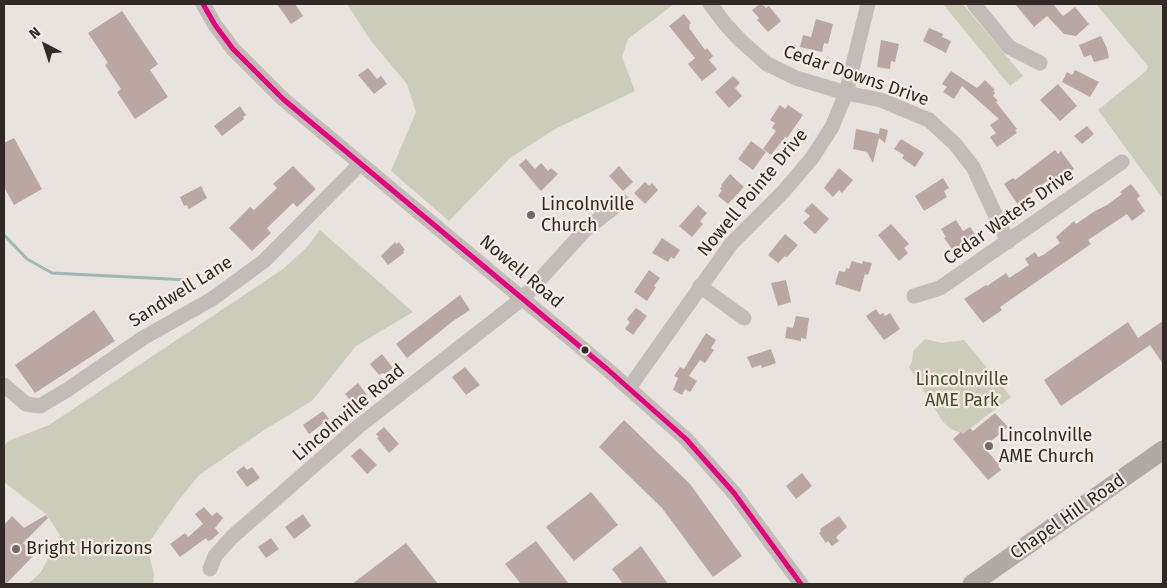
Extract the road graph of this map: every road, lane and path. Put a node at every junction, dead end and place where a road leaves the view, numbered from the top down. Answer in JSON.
{"nodes":[{"id":1,"x":203,"y":4,"type":"edge"},
{"id":2,"x":710,"y":4,"type":"edge"},
{"id":3,"x":868,"y":4,"type":"edge"},
{"id":4,"x":974,"y":4,"type":"edge"},
{"id":5,"x":1040,"y":63,"type":"dead end"},
{"id":6,"x":846,"y":92,"type":"junction"},
{"id":7,"x":1122,"y":162,"type":"dead end"},
{"id":8,"x":360,"y":164,"type":"junction"},
{"id":9,"x":622,"y":201,"type":"dead end"},
{"id":10,"x":1008,"y":242,"type":"junction"},
{"id":11,"x":700,"y":286,"type":"junction"},
{"id":12,"x":914,"y":296,"type":"dead end"},
{"id":13,"x":523,"y":298,"type":"junction"},
{"id":14,"x":744,"y":318,"type":"dead end"},
{"id":15,"x":4,"y":385,"type":"edge"},
{"id":16,"x":629,"y":388,"type":"junction"},
{"id":17,"x":1163,"y":450,"type":"edge"},
{"id":18,"x":210,"y":569,"type":"dead end"},
{"id":19,"x":802,"y":584,"type":"edge"},
{"id":20,"x":972,"y":584,"type":"edge"}],
"edges":[{"from":1,"to":8,"type":"street","name":"Nowell Road"},
{"from":2,"to":6,"type":"street","name":"Cedar Downs Drive"},
{"from":3,"to":6,"type":"street","name":"Nowell Pointe Drive"},
{"from":4,"to":5,"type":"street"},
{"from":6,"to":10,"type":"street","name":"Cedar Downs Drive"},
{"from":6,"to":11,"type":"street","name":"Nowell Pointe Drive"},
{"from":7,"to":10,"type":"street","name":"Cedar Waters Drive"},
{"from":8,"to":13,"type":"street","name":"Nowell Road"},
{"from":8,"to":15,"type":"street","name":"Sandwell Lane"},
{"from":9,"to":13,"type":"street","name":"Lincolnville Road"},
{"from":10,"to":12,"type":"street","name":"Cedar Waters Drive"},
{"from":11,"to":14,"type":"street"},
{"from":11,"to":16,"type":"street","name":"Nowell Pointe Drive"},
{"from":13,"to":16,"type":"street","name":"Nowell Road"},
{"from":13,"to":18,"type":"street","name":"Lincolnville Road"},
{"from":16,"to":19,"type":"street","name":"Nowell Road"},
{"from":17,"to":20,"type":"main road","name":"Chapel Hill Road"}]}
